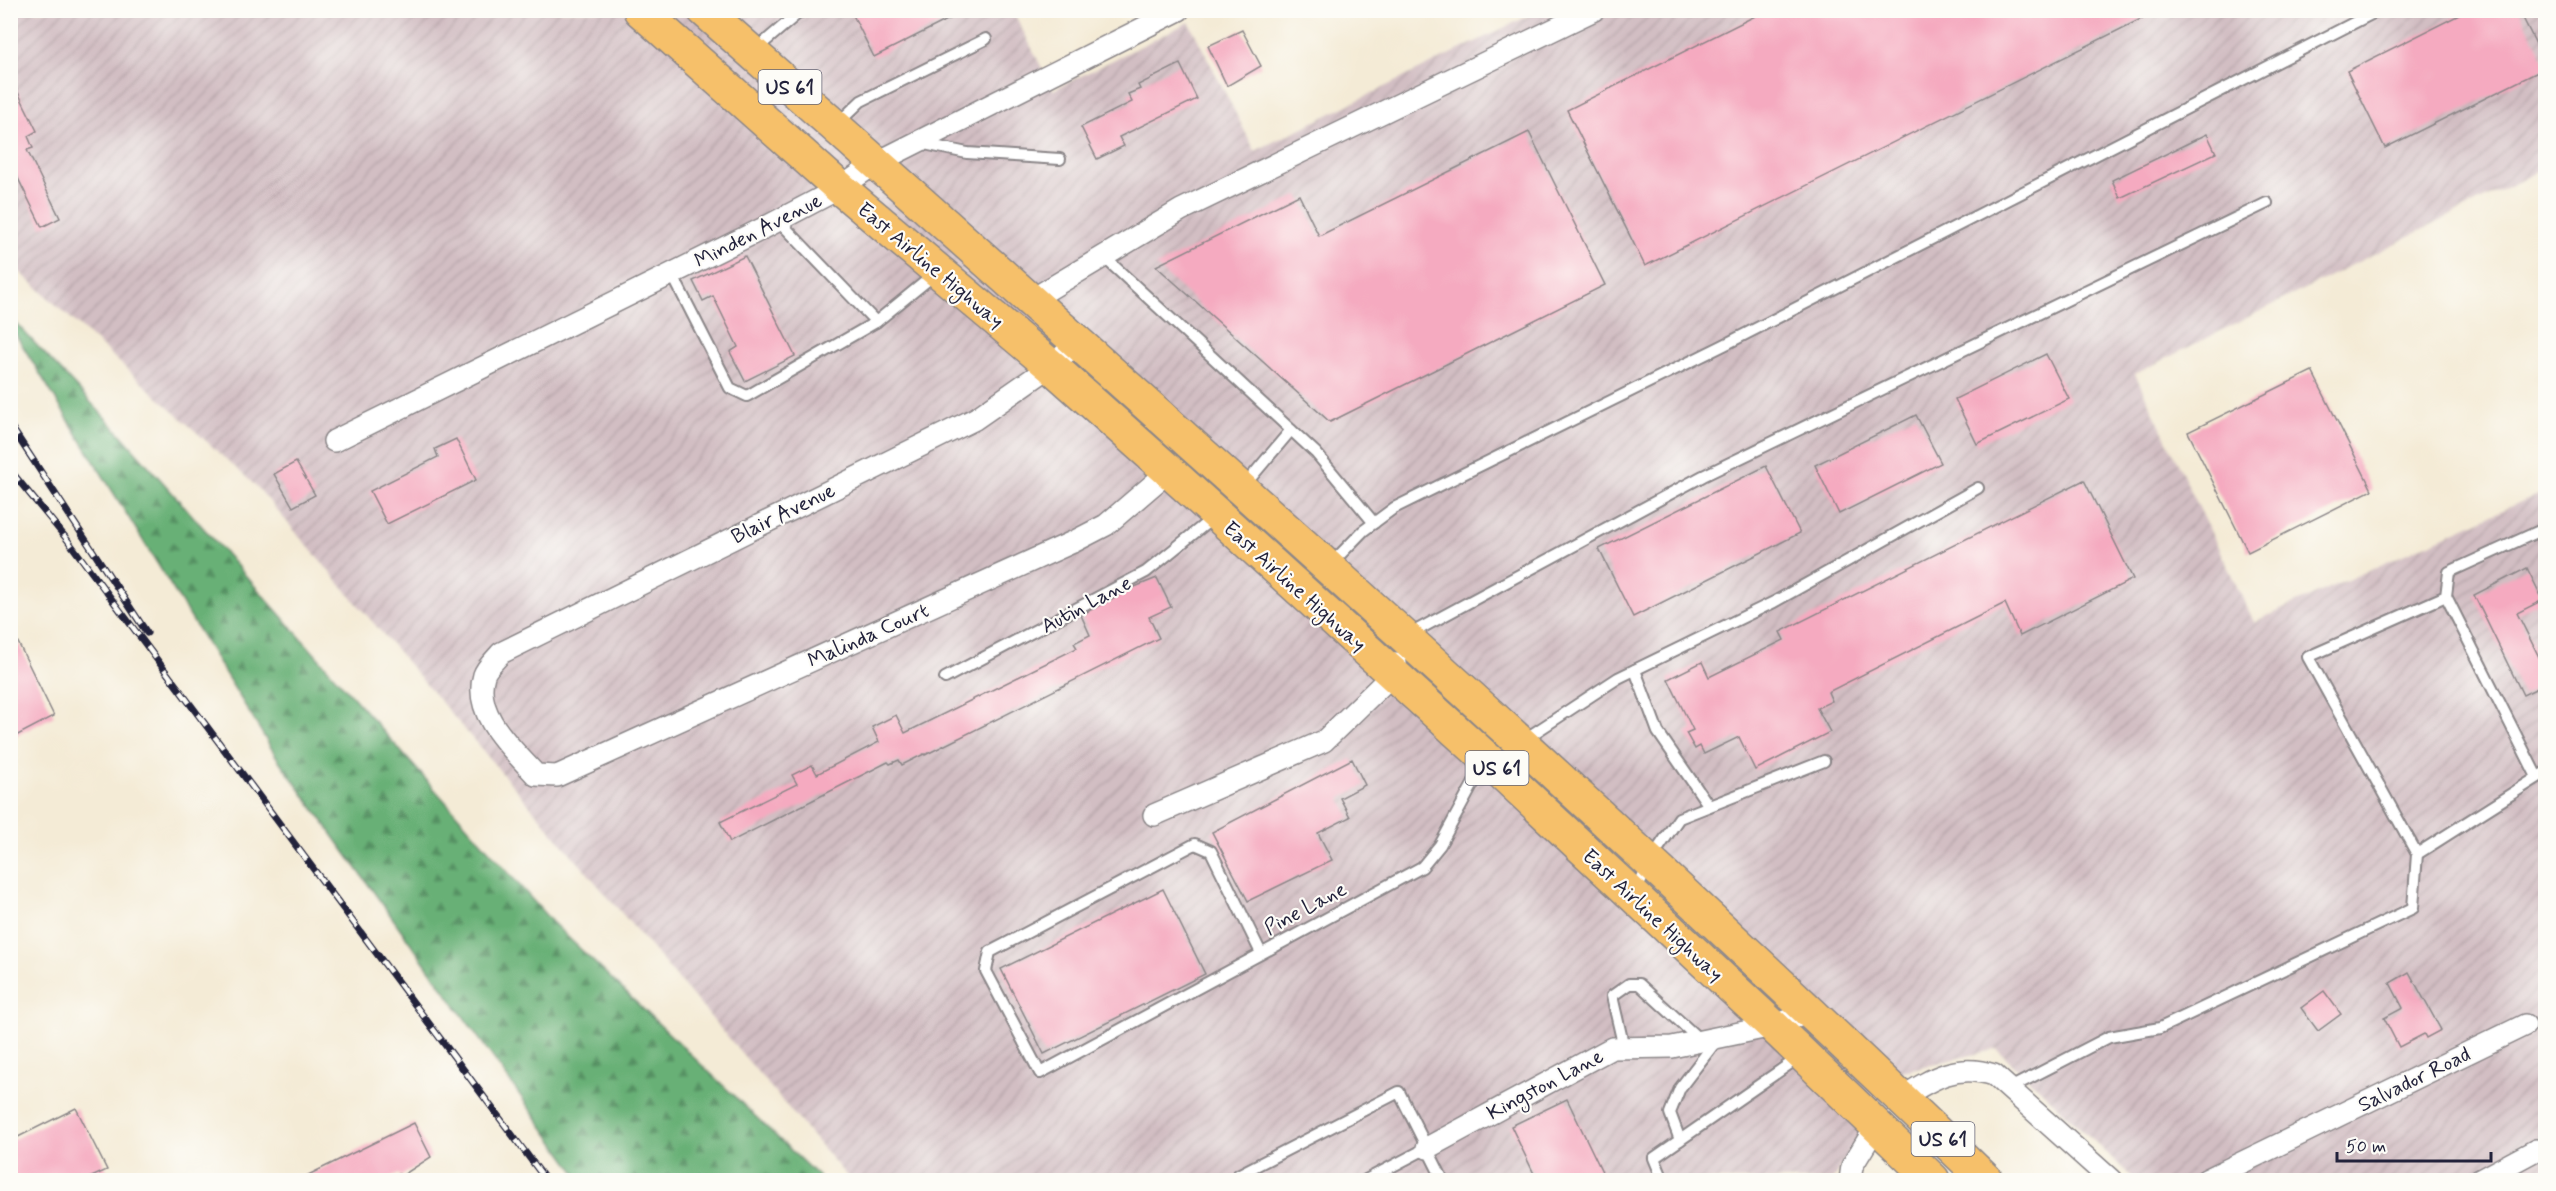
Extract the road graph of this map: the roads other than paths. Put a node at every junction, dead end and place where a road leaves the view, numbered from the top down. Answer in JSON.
{"nodes":[{"id":1,"x":640,"y":10,"type":"edge"},
{"id":2,"x":704,"y":10,"type":"edge"},
{"id":3,"x":1179,"y":10,"type":"edge"},
{"id":4,"x":1594,"y":10,"type":"edge"},
{"id":5,"x":2379,"y":10,"type":"edge"},
{"id":6,"x":800,"y":11,"type":"edge"},
{"id":7,"x":986,"y":39,"type":"dead end"},
{"id":8,"x":752,"y":53,"type":"junction"},
{"id":9,"x":835,"y":126,"type":"junction"},
{"id":10,"x":917,"y":142,"type":"junction"},
{"id":11,"x":1060,"y":159,"type":"dead end"},
{"id":12,"x":876,"y":163,"type":"junction"},
{"id":13,"x":840,"y":188,"type":"junction"},
{"id":14,"x":2267,"y":203,"type":"dead end"},
{"id":15,"x":778,"y":220,"type":"junction"},
{"id":16,"x":1104,"y":256,"type":"junction"},
{"id":17,"x":939,"y":271,"type":"junction"},
{"id":18,"x":672,"y":274,"type":"junction"},
{"id":19,"x":1031,"y":300,"type":"junction"},
{"id":20,"x":876,"y":322,"type":"junction"},
{"id":21,"x":1078,"y":342,"type":"junction"},
{"id":22,"x":1051,"y":366,"type":"junction"},
{"id":23,"x":1291,"y":430,"type":"junction"},
{"id":24,"x":334,"y":441,"type":"dead end"},
{"id":25,"x":1169,"y":471,"type":"junction"},
{"id":26,"x":1978,"y":488,"type":"dead end"},
{"id":27,"x":1241,"y":490,"type":"junction"},
{"id":28,"x":1216,"y":515,"type":"junction"},
{"id":29,"x":1374,"y":523,"type":"junction"},
{"id":30,"x":2546,"y":528,"type":"edge"},
{"id":31,"x":1327,"y":568,"type":"junction"},
{"id":32,"x":2446,"y":596,"type":"junction"},
{"id":33,"x":1404,"y":637,"type":"junction"},
{"id":34,"x":1635,"y":670,"type":"junction"},
{"id":35,"x":1393,"y":674,"type":"junction"},
{"id":36,"x":945,"y":678,"type":"dead end"},
{"id":37,"x":1521,"y":741,"type":"junction"},
{"id":38,"x":1487,"y":759,"type":"junction"},
{"id":39,"x":1824,"y":761,"type":"dead end"},
{"id":40,"x":2541,"y":775,"type":"edge"},
{"id":41,"x":553,"y":776,"type":"joint"},
{"id":42,"x":1709,"y":806,"type":"junction"},
{"id":43,"x":1154,"y":815,"type":"dead end"},
{"id":44,"x":2417,"y":854,"type":"junction"},
{"id":45,"x":1649,"y":862,"type":"junction"},
{"id":46,"x":1634,"y":898,"type":"junction"},
{"id":47,"x":1261,"y":953,"type":"junction"},
{"id":48,"x":1810,"y":1012,"type":"junction"},
{"id":49,"x":2525,"y":1024,"type":"dead end"},
{"id":50,"x":1773,"y":1026,"type":"junction"},
{"id":51,"x":1711,"y":1039,"type":"junction"},
{"id":52,"x":1624,"y":1048,"type":"junction"},
{"id":53,"x":1803,"y":1055,"type":"junction"},
{"id":54,"x":2010,"y":1088,"type":"junction"},
{"id":55,"x":1900,"y":1098,"type":"junction"},
{"id":56,"x":1877,"y":1125,"type":"junction"},
{"id":57,"x":1680,"y":1140,"type":"junction"},
{"id":58,"x":1427,"y":1148,"type":"junction"},
{"id":59,"x":2536,"y":1150,"type":"dead end"},
{"id":60,"x":1238,"y":1175,"type":"dead end"},
{"id":61,"x":1366,"y":1180,"type":"edge"},
{"id":62,"x":1443,"y":1180,"type":"edge"},
{"id":63,"x":1664,"y":1180,"type":"edge"},
{"id":64,"x":1850,"y":1180,"type":"edge"},
{"id":65,"x":1933,"y":1180,"type":"edge"},
{"id":66,"x":1986,"y":1180,"type":"edge"},
{"id":67,"x":2111,"y":1180,"type":"edge"},
{"id":68,"x":2206,"y":1180,"type":"edge"},
{"id":69,"x":2480,"y":1180,"type":"edge"}],
"edges":[{"from":1,"to":13,"type":"highway","name":"East Airline Highway","number":"US 61"},
{"from":2,"to":8,"type":"highway","name":"East Airline Highway","number":"US 61"},
{"from":3,"to":10,"type":"street","name":"Minden Avenue"},
{"from":4,"to":16,"type":"street"},
{"from":5,"to":29,"type":"lane"},
{"from":6,"to":8,"type":"lane"},
{"from":7,"to":9,"type":"lane"},
{"from":8,"to":9,"type":"highway","name":"East Airline Highway","number":"US 61"},
{"from":9,"to":12,"type":"highway","name":"East Airline Highway","number":"US 61"},
{"from":10,"to":11,"type":"lane"},
{"from":10,"to":12,"type":"street","name":"Minden Avenue"},
{"from":12,"to":13,"type":"street","name":"Minden Avenue"},
{"from":12,"to":19,"type":"highway","name":"East Airline Highway","number":"US 61"},
{"from":13,"to":15,"type":"street","name":"Minden Avenue"},
{"from":13,"to":17,"type":"highway","name":"East Airline Highway","number":"US 61"},
{"from":14,"to":33,"type":"lane"},
{"from":15,"to":18,"type":"street","name":"Minden Avenue"},
{"from":15,"to":20,"type":"lane"},
{"from":16,"to":19,"type":"street"},
{"from":16,"to":23,"type":"lane"},
{"from":17,"to":20,"type":"lane"},
{"from":17,"to":22,"type":"highway","name":"East Airline Highway","number":"US 61"},
{"from":18,"to":20,"type":"lane"},
{"from":18,"to":24,"type":"street","name":"Minden Avenue"},
{"from":19,"to":21,"type":"highway","name":"East Airline Highway","number":"US 61"},
{"from":21,"to":22,"type":"street","name":"Blair Avenue"},
{"from":21,"to":27,"type":"highway","name":"East Airline Highway","number":"US 61"},
{"from":22,"to":25,"type":"highway","name":"East Airline Highway","number":"US 61"},
{"from":22,"to":41,"type":"street","name":"Blair Avenue"},
{"from":23,"to":27,"type":"lane"},
{"from":23,"to":29,"type":"lane"},
{"from":25,"to":28,"type":"highway","name":"East Airline Highway","number":"US 61"},
{"from":25,"to":41,"type":"street","name":"Malinda Court"},
{"from":26,"to":34,"type":"lane"},
{"from":27,"to":31,"type":"highway","name":"East Airline Highway","number":"US 61"},
{"from":28,"to":35,"type":"highway","name":"East Airline Highway","number":"US 61"},
{"from":28,"to":36,"type":"lane","name":"Autin Lane"},
{"from":29,"to":31,"type":"lane"},
{"from":30,"to":32,"type":"lane"},
{"from":31,"to":33,"type":"highway","name":"East Airline Highway","number":"US 61"},
{"from":32,"to":40,"type":"lane"},
{"from":32,"to":44,"type":"lane"},
{"from":33,"to":35,"type":"street"},
{"from":33,"to":37,"type":"highway","name":"East Airline Highway","number":"US 61"},
{"from":34,"to":37,"type":"lane"},
{"from":34,"to":42,"type":"lane"},
{"from":35,"to":38,"type":"highway","name":"East Airline Highway","number":"US 61"},
{"from":35,"to":43,"type":"street"},
{"from":37,"to":45,"type":"highway","name":"East Airline Highway","number":"US 61"},
{"from":38,"to":46,"type":"highway","name":"East Airline Highway","number":"US 61"},
{"from":38,"to":47,"type":"lane","name":"Pine Lane"},
{"from":39,"to":42,"type":"lane"},
{"from":40,"to":44,"type":"lane"},
{"from":42,"to":45,"type":"lane"},
{"from":44,"to":54,"type":"lane"},
{"from":45,"to":46,"type":"lane"},
{"from":45,"to":48,"type":"highway","name":"East Airline Highway","number":"US 61"},
{"from":46,"to":50,"type":"highway","name":"East Airline Highway","number":"US 61"},
{"from":47,"to":47,"type":"lane","name":"Pine Lane"},
{"from":48,"to":50,"type":"street","name":"Kingston Lane"},
{"from":48,"to":55,"type":"highway","name":"East Airline Highway","number":"US 61"},
{"from":49,"to":68,"type":"street","name":"Salvador Road"},
{"from":50,"to":51,"type":"street","name":"Kingston Lane"},
{"from":50,"to":53,"type":"highway","name":"East Airline Highway","number":"US 61"},
{"from":51,"to":52,"type":"street","name":"Kingston Lane"},
{"from":51,"to":52,"type":"lane"},
{"from":51,"to":57,"type":"lane"},
{"from":52,"to":58,"type":"street","name":"Kingston Lane"},
{"from":53,"to":56,"type":"highway","name":"East Airline Highway","number":"US 61"},
{"from":53,"to":57,"type":"lane"},
{"from":54,"to":55,"type":"street"},
{"from":54,"to":67,"type":"street"},
{"from":55,"to":66,"type":"highway","name":"East Airline Highway","number":"US 61"},
{"from":56,"to":64,"type":"street"},
{"from":56,"to":65,"type":"highway","name":"East Airline Highway","number":"US 61"},
{"from":57,"to":63,"type":"lane"},
{"from":58,"to":60,"type":"lane"},
{"from":58,"to":61,"type":"lane"},
{"from":58,"to":62,"type":"lane"},
{"from":59,"to":69,"type":"street"}]}
